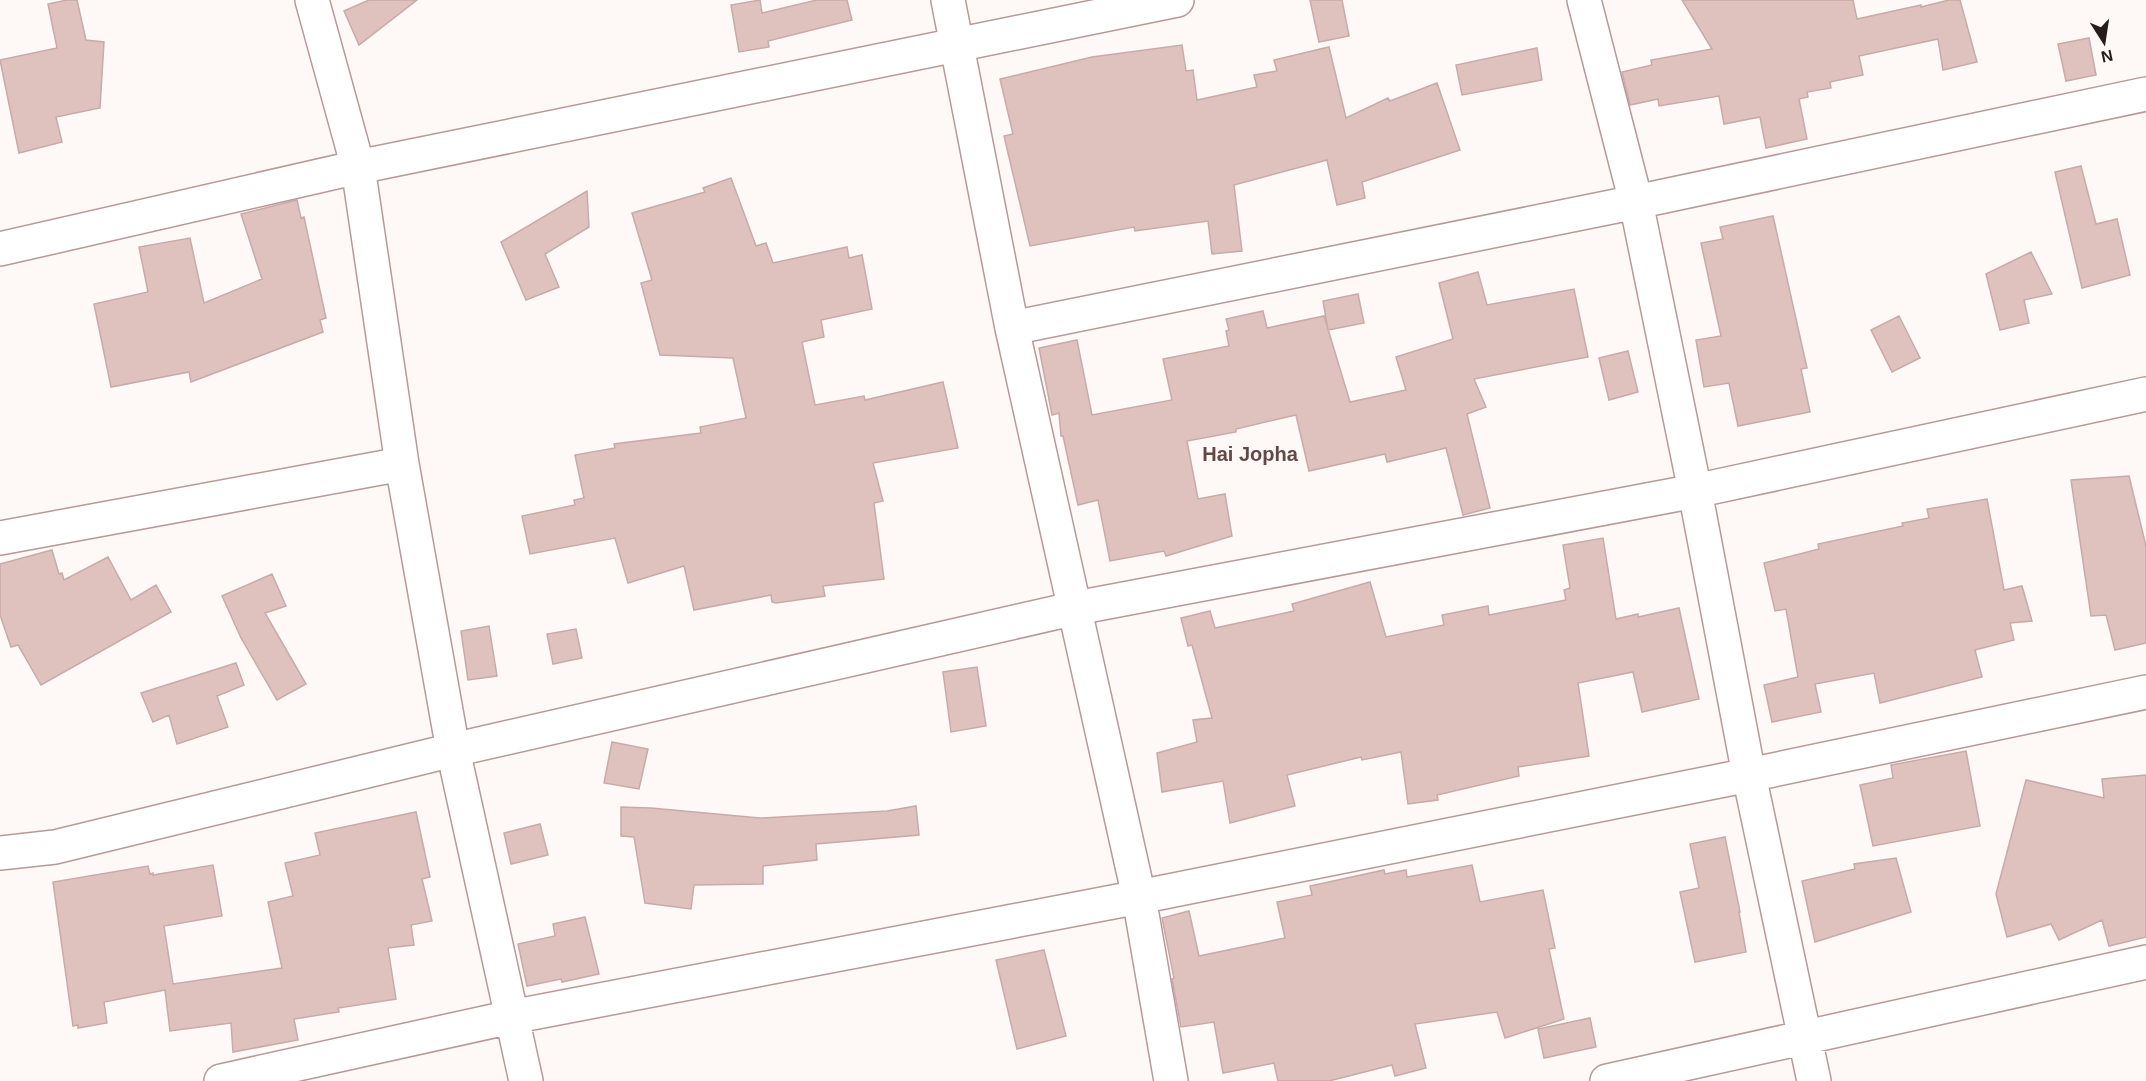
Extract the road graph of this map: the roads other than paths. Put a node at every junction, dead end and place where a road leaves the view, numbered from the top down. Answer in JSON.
{"nodes":[{"id":1,"x":312,"y":0,"type":"edge"},
{"id":2,"x":948,"y":0,"type":"edge"},
{"id":3,"x":1177,"y":0,"type":"edge"},
{"id":4,"x":1584,"y":0,"type":"edge"},
{"id":5,"x":958,"y":45,"type":"junction"},
{"id":6,"x":2146,"y":94,"type":"edge"},
{"id":7,"x":358,"y":167,"type":"junction"},
{"id":8,"x":1636,"y":202,"type":"junction"},
{"id":9,"x":0,"y":249,"type":"edge"},
{"id":10,"x":1012,"y":328,"type":"junction"},
{"id":11,"x":2146,"y":394,"type":"edge"},
{"id":12,"x":402,"y":464,"type":"junction"},
{"id":13,"x":1695,"y":491,"type":"junction"},
{"id":14,"x":0,"y":538,"type":"edge"},
{"id":15,"x":1076,"y":608,"type":"junction"},
{"id":16,"x":2146,"y":692,"type":"edge"},
{"id":17,"x":453,"y":750,"type":"junction"},
{"id":18,"x":1749,"y":775,"type":"junction"},
{"id":19,"x":0,"y":853,"type":"edge"},
{"id":20,"x":1139,"y":897,"type":"junction"},
{"id":21,"x":2146,"y":962,"type":"edge"},
{"id":22,"x":510,"y":1017,"type":"junction"},
{"id":23,"x":1805,"y":1038,"type":"junction"},
{"id":24,"x":221,"y":1081,"type":"edge"},
{"id":25,"x":526,"y":1081,"type":"edge"},
{"id":26,"x":1171,"y":1081,"type":"edge"},
{"id":27,"x":1607,"y":1081,"type":"edge"},
{"id":28,"x":1814,"y":1081,"type":"edge"}],
"edges":[{"from":1,"to":7,"type":"street"},
{"from":2,"to":5,"type":"street"},
{"from":3,"to":5,"type":"street"},
{"from":4,"to":8,"type":"street"},
{"from":5,"to":7,"type":"street"},
{"from":5,"to":10,"type":"street"},
{"from":6,"to":8,"type":"street"},
{"from":7,"to":9,"type":"street"},
{"from":7,"to":12,"type":"street"},
{"from":8,"to":10,"type":"street"},
{"from":8,"to":13,"type":"street"},
{"from":10,"to":15,"type":"street"},
{"from":11,"to":13,"type":"street"},
{"from":12,"to":14,"type":"street"},
{"from":12,"to":17,"type":"street"},
{"from":13,"to":15,"type":"street"},
{"from":13,"to":18,"type":"street"},
{"from":15,"to":17,"type":"street"},
{"from":15,"to":20,"type":"street"},
{"from":16,"to":18,"type":"street"},
{"from":17,"to":19,"type":"street"},
{"from":17,"to":22,"type":"street"},
{"from":18,"to":20,"type":"street"},
{"from":18,"to":23,"type":"street"},
{"from":20,"to":22,"type":"street"},
{"from":20,"to":26,"type":"street"},
{"from":21,"to":23,"type":"street"},
{"from":22,"to":24,"type":"street"},
{"from":22,"to":25,"type":"street"},
{"from":23,"to":27,"type":"street"},
{"from":23,"to":28,"type":"street"}]}
